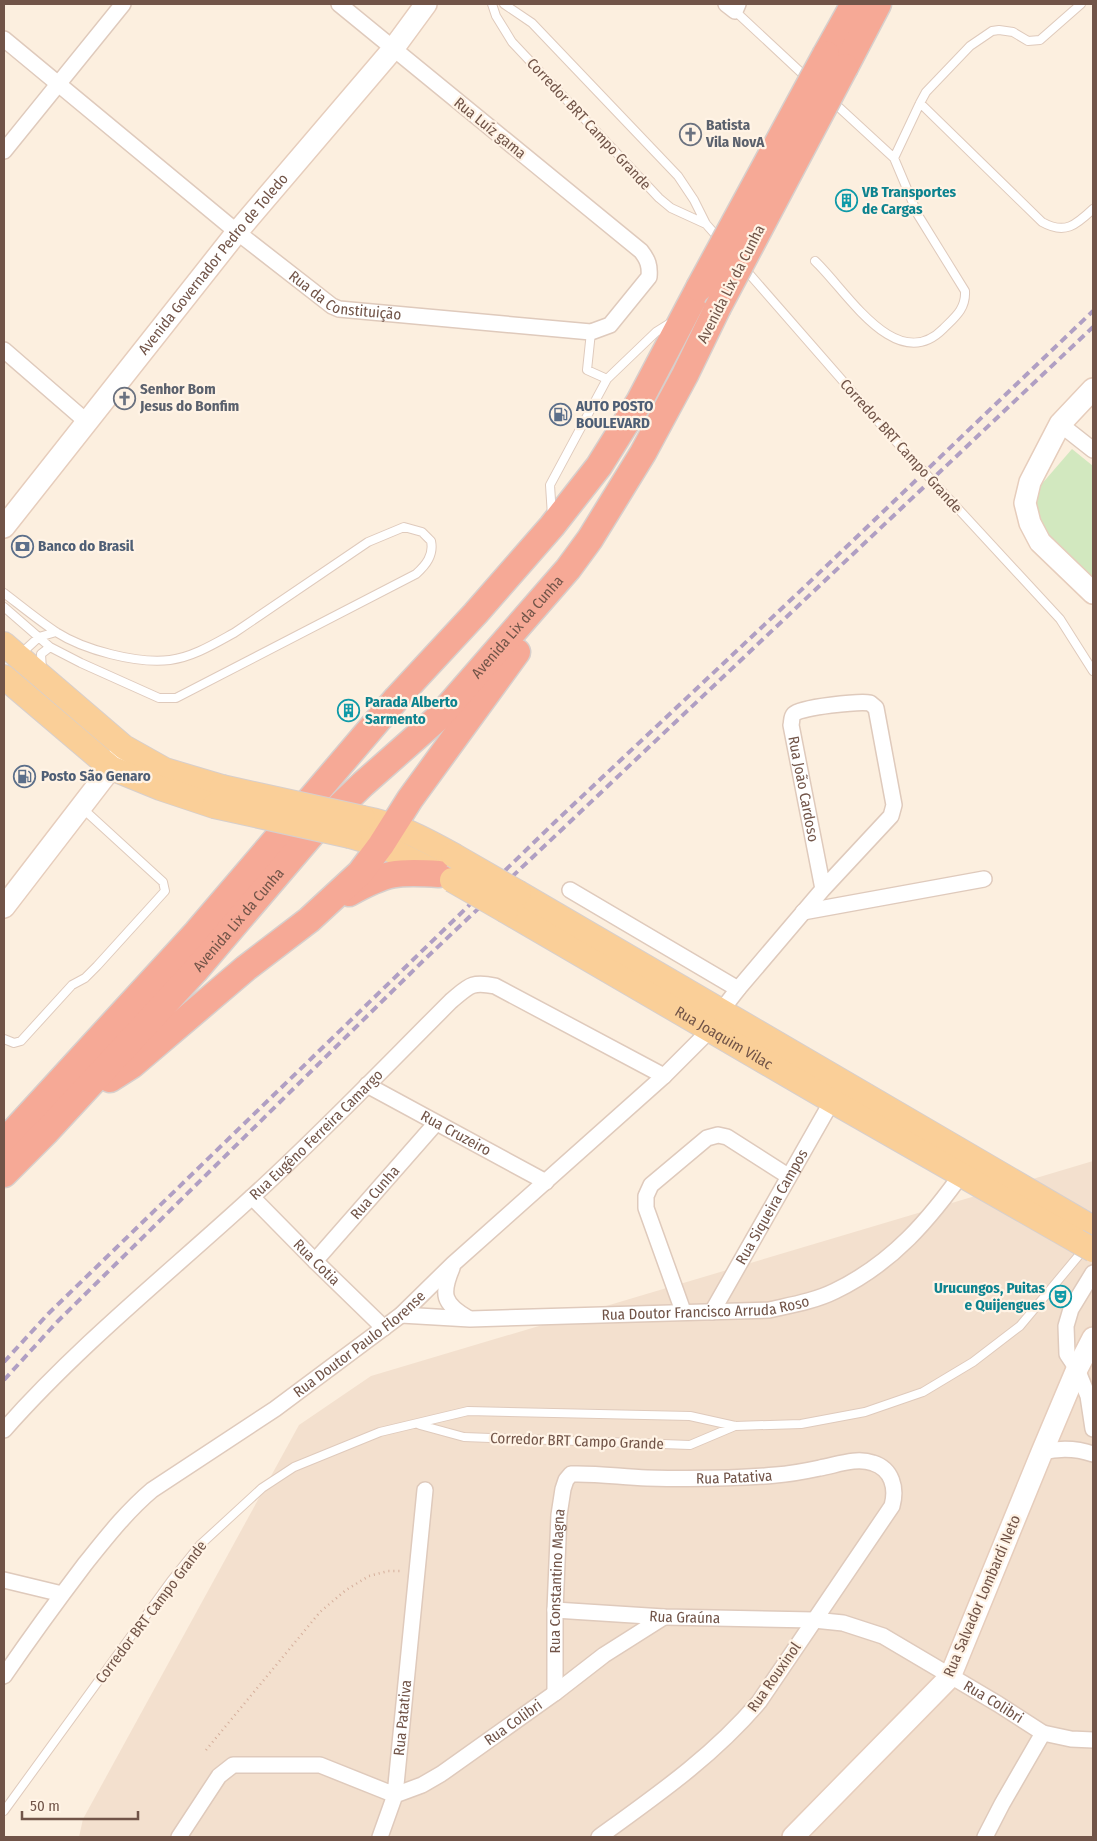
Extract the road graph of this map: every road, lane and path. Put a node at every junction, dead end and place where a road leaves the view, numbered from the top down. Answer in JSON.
{"nodes":[{"id":1,"x":123,"y":4,"type":"edge"},
{"id":2,"x":339,"y":4,"type":"edge"},
{"id":3,"x":426,"y":4,"type":"edge"},
{"id":4,"x":492,"y":4,"type":"edge"},
{"id":5,"x":504,"y":4,"type":"edge"},
{"id":6,"x":854,"y":4,"type":"edge"},
{"id":7,"x":878,"y":4,"type":"edge"},
{"id":8,"x":1081,"y":4,"type":"edge"},
{"id":9,"x":733,"y":6,"type":"edge"},
{"id":10,"x":4,"y":38,"type":"edge"},
{"id":11,"x":394,"y":49,"type":"junction"},
{"id":12,"x":836,"y":61,"type":"junction"},
{"id":13,"x":58,"y":85,"type":"junction"},
{"id":14,"x":815,"y":85,"type":"dead end"},
{"id":15,"x":822,"y":92,"type":"dead end"},
{"id":16,"x":920,"y":102,"type":"junction"},
{"id":17,"x":4,"y":151,"type":"edge"},
{"id":18,"x":894,"y":158,"type":"junction"},
{"id":19,"x":1093,"y":209,"type":"edge"},
{"id":20,"x":706,"y":224,"type":"junction"},
{"id":21,"x":237,"y":232,"type":"junction"},
{"id":22,"x":815,"y":261,"type":"dead end"},
{"id":23,"x":686,"y":313,"type":"junction"},
{"id":24,"x":591,"y":332,"type":"junction"},
{"id":25,"x":4,"y":350,"type":"edge"},
{"id":26,"x":606,"y":379,"type":"junction"},
{"id":27,"x":1093,"y":389,"type":"edge"},
{"id":28,"x":88,"y":422,"type":"junction"},
{"id":29,"x":1060,"y":424,"type":"junction"},
{"id":30,"x":1093,"y":450,"type":"edge"},
{"id":31,"x":552,"y":526,"type":"junction"},
{"id":32,"x":4,"y":527,"type":"edge"},
{"id":33,"x":568,"y":569,"type":"junction"},
{"id":34,"x":4,"y":593,"type":"edge"},
{"id":35,"x":1093,"y":593,"type":"edge"},
{"id":36,"x":4,"y":607,"type":"edge"},
{"id":37,"x":56,"y":632,"type":"junction"},
{"id":38,"x":39,"y":637,"type":"junction"},
{"id":39,"x":50,"y":646,"type":"junction"},
{"id":40,"x":8,"y":647,"type":"edge"},
{"id":41,"x":1093,"y":671,"type":"edge"},
{"id":42,"x":4,"y":677,"type":"edge"},
{"id":43,"x":44,"y":678,"type":"junction"},
{"id":44,"x":124,"y":747,"type":"junction"},
{"id":45,"x":111,"y":768,"type":"junction"},
{"id":46,"x":218,"y":797,"type":"junction"},
{"id":47,"x":81,"y":808,"type":"junction"},
{"id":48,"x":387,"y":835,"type":"junction"},
{"id":49,"x":448,"y":870,"type":"junction"},
{"id":50,"x":984,"y":879,"type":"dead end"},
{"id":51,"x":823,"y":888,"type":"junction"},
{"id":52,"x":570,"y":890,"type":"dead end"},
{"id":53,"x":4,"y":907,"type":"edge"},
{"id":54,"x":803,"y":912,"type":"junction"},
{"id":55,"x":309,"y":920,"type":"junction"},
{"id":56,"x":738,"y":989,"type":"junction"},
{"id":57,"x":715,"y":1021,"type":"junction"},
{"id":58,"x":4,"y":1039,"type":"edge"},
{"id":59,"x":664,"y":1076,"type":"junction"},
{"id":60,"x":367,"y":1085,"type":"junction"},
{"id":61,"x":832,"y":1101,"type":"junction"},
{"id":62,"x":72,"y":1104,"type":"junction"},
{"id":63,"x":436,"y":1124,"type":"junction"},
{"id":64,"x":4,"y":1142,"type":"edge"},
{"id":65,"x":967,"y":1166,"type":"junction"},
{"id":66,"x":4,"y":1174,"type":"edge"},
{"id":67,"x":788,"y":1176,"type":"junction"},
{"id":68,"x":546,"y":1182,"type":"junction"},
{"id":69,"x":252,"y":1197,"type":"junction"},
{"id":70,"x":1089,"y":1236,"type":"edge"},
{"id":71,"x":315,"y":1261,"type":"junction"},
{"id":72,"x":454,"y":1264,"type":"junction"},
{"id":73,"x":1093,"y":1273,"type":"edge"},
{"id":74,"x":683,"y":1311,"type":"junction"},
{"id":75,"x":712,"y":1312,"type":"junction"},
{"id":76,"x":402,"y":1315,"type":"junction"},
{"id":77,"x":470,"y":1319,"type":"junction"},
{"id":78,"x":384,"y":1328,"type":"junction"},
{"id":79,"x":1093,"y":1338,"type":"edge"},
{"id":80,"x":1077,"y":1369,"type":"junction"},
{"id":81,"x":418,"y":1424,"type":"junction"},
{"id":82,"x":734,"y":1426,"type":"junction"},
{"id":83,"x":1093,"y":1429,"type":"edge"},
{"id":84,"x":4,"y":1430,"type":"edge"},
{"id":85,"x":1042,"y":1452,"type":"junction"},
{"id":86,"x":1093,"y":1454,"type":"edge"},
{"id":87,"x":573,"y":1474,"type":"joint"},
{"id":88,"x":889,"y":1475,"type":"joint"},
{"id":89,"x":425,"y":1490,"type":"dead end"},
{"id":90,"x":417,"y":1572,"type":"junction"},
{"id":91,"x":4,"y":1580,"type":"edge"},
{"id":92,"x":62,"y":1594,"type":"junction"},
{"id":93,"x":555,"y":1610,"type":"junction"},
{"id":94,"x":664,"y":1617,"type":"junction"},
{"id":95,"x":814,"y":1620,"type":"junction"},
{"id":96,"x":4,"y":1676,"type":"edge"},
{"id":97,"x":950,"y":1676,"type":"junction"},
{"id":98,"x":555,"y":1693,"type":"junction"},
{"id":99,"x":1043,"y":1733,"type":"junction"},
{"id":100,"x":1093,"y":1740,"type":"edge"},
{"id":101,"x":206,"y":1750,"type":"dead end"},
{"id":102,"x":396,"y":1795,"type":"junction"},
{"id":103,"x":4,"y":1811,"type":"edge"},
{"id":104,"x":179,"y":1837,"type":"edge"},
{"id":105,"x":380,"y":1837,"type":"edge"},
{"id":106,"x":599,"y":1837,"type":"edge"},
{"id":107,"x":793,"y":1837,"type":"edge"},
{"id":108,"x":985,"y":1837,"type":"edge"}],
"edges":[{"from":1,"to":13,"type":"street"},
{"from":2,"to":11,"type":"street","name":"Rua Luíz gama"},
{"from":3,"to":11,"type":"main road","name":"Avenida Governador Pedro de Toledo"},
{"from":4,"to":20,"type":"lane","name":"Corredor BRT Campo Grande"},
{"from":5,"to":20,"type":"lane","name":"Corredor BRT Campo Grande"},
{"from":6,"to":12,"type":"highway","name":"Avenida Lix da Cunha"},
{"from":7,"to":12,"type":"highway","name":"Avenida Lix da Cunha"},
{"from":8,"to":16,"type":"lane"},
{"from":9,"to":14,"type":"lane"},
{"from":10,"to":13,"type":"street","name":"Rua da Constituição"},
{"from":11,"to":21,"type":"main road","name":"Avenida Governador Pedro de Toledo"},
{"from":11,"to":24,"type":"street","name":"Rua Luíz gama"},
{"from":12,"to":23,"type":"highway","name":"Avenida Lix da Cunha","bridge":true},
{"from":12,"to":33,"type":"highway","name":"Avenida Lix da Cunha","bridge":true},
{"from":13,"to":17,"type":"street"},
{"from":13,"to":21,"type":"street","name":"Rua da Constituição"},
{"from":15,"to":18,"type":"lane"},
{"from":16,"to":18,"type":"lane"},
{"from":16,"to":19,"type":"lane"},
{"from":18,"to":22,"type":"lane"},
{"from":20,"to":41,"type":"lane","name":"Corredor BRT Campo Grande"},
{"from":21,"to":24,"type":"street","name":"Rua da Constituição"},
{"from":21,"to":28,"type":"main road","name":"Avenida Governador Pedro de Toledo"},
{"from":23,"to":26,"type":"lane"},
{"from":23,"to":31,"type":"highway","name":"Avenida Lix da Cunha"},
{"from":24,"to":26,"type":"lane"},
{"from":25,"to":28,"type":"street"},
{"from":26,"to":31,"type":"lane"},
{"from":27,"to":29,"type":"main road"},
{"from":28,"to":32,"type":"main road","name":"Avenida Governador Pedro de Toledo"},
{"from":29,"to":30,"type":"street"},
{"from":29,"to":35,"type":"main road"},
{"from":31,"to":64,"type":"highway","name":"Avenida Lix da Cunha"},
{"from":33,"to":48,"type":"highway"},
{"from":33,"to":62,"type":"highway","name":"Avenida Lix da Cunha"},
{"from":34,"to":37,"type":"lane"},
{"from":36,"to":38,"type":"lane"},
{"from":37,"to":38,"type":"lane"},
{"from":37,"to":39,"type":"lane"},
{"from":38,"to":39,"type":"lane"},
{"from":38,"to":40,"type":"lane"},
{"from":39,"to":43,"type":"lane"},
{"from":40,"to":43,"type":"main road"},
{"from":42,"to":45,"type":"main road"},
{"from":43,"to":44,"type":"main road"},
{"from":44,"to":45,"type":"main road"},
{"from":44,"to":46,"type":"main road"},
{"from":45,"to":46,"type":"main road"},
{"from":45,"to":47,"type":"main road"},
{"from":46,"to":48,"type":"main road","name":"Rua Joaquim Vilac","bridge":true},
{"from":47,"to":53,"type":"main road"},
{"from":47,"to":58,"type":"lane"},
{"from":48,"to":49,"type":"main road","name":"Rua Joaquim Vilac"},
{"from":48,"to":55,"type":"highway"},
{"from":49,"to":55,"type":"highway"},
{"from":49,"to":57,"type":"main road","name":"Rua Joaquim Vilac","bridge":true},
{"from":50,"to":54,"type":"street"},
{"from":51,"to":51,"type":"street","name":"Rua João Cardoso"},
{"from":51,"to":54,"type":"street","name":"Rua João Cardoso"},
{"from":52,"to":56,"type":"street"},
{"from":54,"to":56,"type":"street","name":"Rua João Cardoso"},
{"from":55,"to":62,"type":"highway"},
{"from":56,"to":57,"type":"street","name":"Rua João Cardoso"},
{"from":57,"to":59,"type":"street","name":"Rua Doutor Paulo Florense"},
{"from":57,"to":61,"type":"main road","name":"Rua Joaquim Vilac"},
{"from":57,"to":65,"type":"main road","name":"Rua Joaquim Vilac"},
{"from":59,"to":60,"type":"street","name":"Rua Eugêno Ferreira Camargo"},
{"from":59,"to":68,"type":"street","name":"Rua Doutor Paulo Florense"},
{"from":60,"to":63,"type":"street","name":"Rua Cruzeiro"},
{"from":60,"to":69,"type":"street","name":"Rua Eugêno Ferreira Camargo"},
{"from":61,"to":65,"type":"main road","name":"Rua Joaquim Vilac"},
{"from":61,"to":67,"type":"street","name":"Rua Siqueira Campos"},
{"from":62,"to":66,"type":"highway","name":"Avenida Lix da Cunha"},
{"from":63,"to":68,"type":"street","name":"Rua Cruzeiro"},
{"from":63,"to":71,"type":"street","name":"Rua Cunha"},
{"from":65,"to":70,"type":"main road","name":"Rua Joaquim Vilac"},
{"from":65,"to":75,"type":"street","name":"Rua Doutor Francisco Arruda Roso"},
{"from":67,"to":74,"type":"street"},
{"from":67,"to":75,"type":"street","name":"Rua Siqueira Campos"},
{"from":68,"to":72,"type":"street","name":"Rua Doutor Paulo Florense"},
{"from":69,"to":71,"type":"street","name":"Rua Cotia"},
{"from":69,"to":84,"type":"street","name":"Rua Eugêno Ferreira Camargo"},
{"from":70,"to":82,"type":"lane","name":"Corredor BRT Campo Grande"},
{"from":71,"to":78,"type":"street","name":"Rua Cotia"},
{"from":72,"to":76,"type":"street","name":"Rua Doutor Paulo Florense"},
{"from":72,"to":77,"type":"street"},
{"from":73,"to":80,"type":"street"},
{"from":74,"to":75,"type":"street","name":"Rua Doutor Francisco Arruda Roso"},
{"from":74,"to":77,"type":"street","name":"Rua Doutor Francisco Arruda Roso"},
{"from":76,"to":77,"type":"street","name":"Rua Doutor Francisco Arruda Roso"},
{"from":76,"to":78,"type":"street","name":"Rua Doutor Paulo Florense"},
{"from":78,"to":92,"type":"street","name":"Rua Doutor Paulo Florense"},
{"from":79,"to":80,"type":"main road","name":"Rua Salvador Lombardi Neto"},
{"from":80,"to":83,"type":"street"},
{"from":80,"to":85,"type":"main road","name":"Rua Salvador Lombardi Neto"},
{"from":81,"to":82,"type":"lane","name":"Corredor BRT Campo Grande"},
{"from":81,"to":82,"type":"lane","name":"Corredor BRT Campo Grande"},
{"from":81,"to":103,"type":"lane","name":"Corredor BRT Campo Grande"},
{"from":85,"to":86,"type":"street"},
{"from":85,"to":97,"type":"main road","name":"Rua Salvador Lombardi Neto"},
{"from":87,"to":88,"type":"street","name":"Rua Patativa"},
{"from":87,"to":93,"type":"street","name":"Rua Constantino Magna"},
{"from":88,"to":95,"type":"street","name":"Rua Rouxinol"},
{"from":89,"to":90,"type":"street","name":"Rua Patativa"},
{"from":90,"to":101,"type":"path"},
{"from":90,"to":102,"type":"street","name":"Rua Patativa"},
{"from":91,"to":92,"type":"street"},
{"from":92,"to":96,"type":"street","name":"Rua Doutor Paulo Florense"},
{"from":93,"to":94,"type":"street","name":"Rua Graúna"},
{"from":93,"to":98,"type":"street","name":"Rua Constantino Magna"},
{"from":94,"to":95,"type":"street","name":"Rua Graúna"},
{"from":94,"to":98,"type":"street","name":"Rua Colibri"},
{"from":95,"to":97,"type":"street","name":"Rua Colibri"},
{"from":95,"to":106,"type":"street","name":"Rua Rouxinol"},
{"from":97,"to":99,"type":"street","name":"Rua Colibri"},
{"from":97,"to":107,"type":"main road","name":"Rua Salvador Lombardi Neto"},
{"from":98,"to":102,"type":"street","name":"Rua Colibri"},
{"from":99,"to":100,"type":"street","name":"Rua Colibri"},
{"from":99,"to":108,"type":"street"},
{"from":102,"to":104,"type":"street"},
{"from":102,"to":105,"type":"street"}]}
